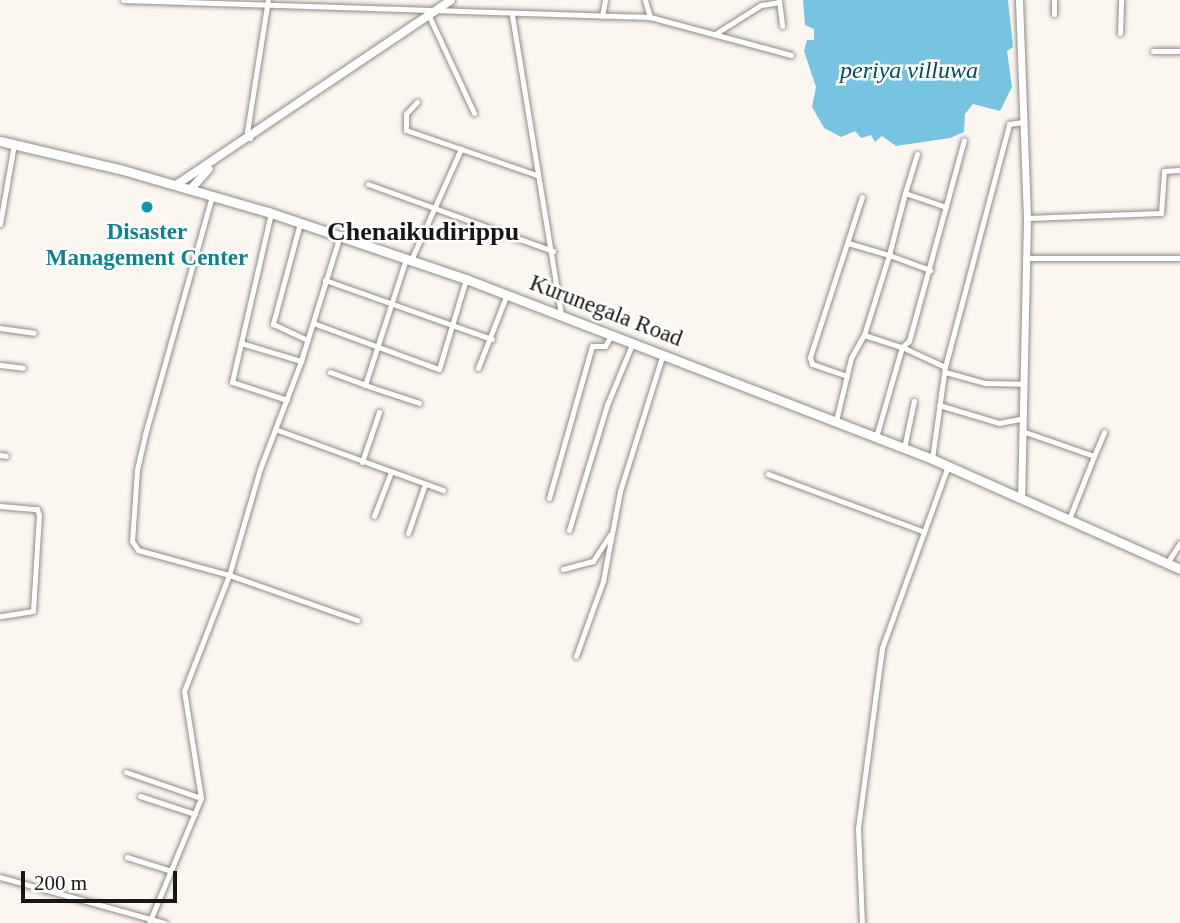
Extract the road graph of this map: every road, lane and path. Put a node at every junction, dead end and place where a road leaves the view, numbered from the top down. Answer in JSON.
{"nodes":[{"id":1,"x":123,"y":0,"type":"edge"},
{"id":2,"x":451,"y":0,"type":"edge"},
{"id":3,"x":605,"y":0,"type":"edge"},
{"id":4,"x":645,"y":0,"type":"edge"},
{"id":5,"x":1018,"y":0,"type":"edge"},
{"id":6,"x":1054,"y":0,"type":"edge"},
{"id":7,"x":1121,"y":0,"type":"edge"},
{"id":8,"x":779,"y":1,"type":"edge"},
{"id":9,"x":267,"y":3,"type":"edge"},
{"id":10,"x":433,"y":13,"type":"junction"},
{"id":11,"x":1054,"y":13,"type":"dead end"},
{"id":12,"x":512,"y":15,"type":"junction"},
{"id":13,"x":603,"y":16,"type":"junction"},
{"id":14,"x":650,"y":16,"type":"junction"},
{"id":15,"x":782,"y":26,"type":"dead end"},
{"id":16,"x":1119,"y":33,"type":"dead end"},
{"id":17,"x":715,"y":34,"type":"junction"},
{"id":18,"x":1153,"y":51,"type":"dead end"},
{"id":19,"x":1180,"y":51,"type":"edge"},
{"id":20,"x":792,"y":55,"type":"dead end"},
{"id":21,"x":417,"y":102,"type":"dead end"},
{"id":22,"x":474,"y":113,"type":"dead end"},
{"id":23,"x":1023,"y":122,"type":"junction"},
{"id":24,"x":250,"y":138,"type":"junction"},
{"id":25,"x":964,"y":140,"type":"dead end"},
{"id":26,"x":0,"y":141,"type":"edge"},
{"id":27,"x":14,"y":144,"type":"junction"},
{"id":28,"x":461,"y":149,"type":"junction"},
{"id":29,"x":917,"y":154,"type":"dead end"},
{"id":30,"x":213,"y":164,"type":"junction"},
{"id":31,"x":1180,"y":170,"type":"edge"},
{"id":32,"x":537,"y":175,"type":"junction"},
{"id":33,"x":368,"y":184,"type":"dead end"},
{"id":34,"x":176,"y":186,"type":"junction"},
{"id":35,"x":190,"y":190,"type":"junction"},
{"id":36,"x":905,"y":193,"type":"junction"},
{"id":37,"x":212,"y":196,"type":"junction"},
{"id":38,"x":862,"y":197,"type":"dead end"},
{"id":39,"x":946,"y":206,"type":"junction"},
{"id":40,"x":438,"y":208,"type":"junction"},
{"id":41,"x":271,"y":214,"type":"junction"},
{"id":42,"x":1027,"y":218,"type":"junction"},
{"id":43,"x":300,"y":222,"type":"junction"},
{"id":44,"x":0,"y":224,"type":"edge"},
{"id":45,"x":340,"y":235,"type":"junction"},
{"id":46,"x":848,"y":243,"type":"junction"},
{"id":47,"x":553,"y":251,"type":"junction"},
{"id":48,"x":889,"y":255,"type":"junction"},
{"id":49,"x":1027,"y":258,"type":"junction"},
{"id":50,"x":1180,"y":258,"type":"edge"},
{"id":51,"x":409,"y":260,"type":"junction"},
{"id":52,"x":930,"y":270,"type":"junction"},
{"id":53,"x":466,"y":279,"type":"junction"},
{"id":54,"x":326,"y":280,"type":"junction"},
{"id":55,"x":507,"y":295,"type":"junction"},
{"id":56,"x":393,"y":303,"type":"junction"},
{"id":57,"x":561,"y":315,"type":"junction"},
{"id":58,"x":313,"y":323,"type":"junction"},
{"id":59,"x":451,"y":326,"type":"junction"},
{"id":60,"x":0,"y":327,"type":"edge"},
{"id":61,"x":34,"y":333,"type":"dead end"},
{"id":62,"x":612,"y":334,"type":"junction"},
{"id":63,"x":864,"y":335,"type":"junction"},
{"id":64,"x":492,"y":339,"type":"junction"},
{"id":65,"x":307,"y":340,"type":"junction"},
{"id":66,"x":632,"y":342,"type":"junction"},
{"id":67,"x":242,"y":343,"type":"junction"},
{"id":68,"x":902,"y":347,"type":"junction"},
{"id":69,"x":377,"y":348,"type":"junction"},
{"id":70,"x":663,"y":353,"type":"junction"},
{"id":71,"x":301,"y":361,"type":"junction"},
{"id":72,"x":0,"y":365,"type":"edge"},
{"id":73,"x":23,"y":368,"type":"dead end"},
{"id":74,"x":478,"y":368,"type":"dead end"},
{"id":75,"x":945,"y":369,"type":"junction"},
{"id":76,"x":330,"y":372,"type":"dead end"},
{"id":77,"x":847,"y":376,"type":"junction"},
{"id":78,"x":1026,"y":384,"type":"junction"},
{"id":79,"x":365,"y":385,"type":"junction"},
{"id":80,"x":287,"y":400,"type":"junction"},
{"id":81,"x":914,"y":401,"type":"dead end"},
{"id":82,"x":419,"y":403,"type":"dead end"},
{"id":83,"x":939,"y":405,"type":"junction"},
{"id":84,"x":379,"y":412,"type":"dead end"},
{"id":85,"x":1025,"y":418,"type":"junction"},
{"id":86,"x":836,"y":421,"type":"junction"},
{"id":87,"x":275,"y":429,"type":"junction"},
{"id":88,"x":1025,"y":432,"type":"junction"},
{"id":89,"x":1104,"y":432,"type":"dead end"},
{"id":90,"x":876,"y":438,"type":"junction"},
{"id":91,"x":904,"y":448,"type":"junction"},
{"id":92,"x":1094,"y":456,"type":"junction"},
{"id":93,"x":932,"y":459,"type":"junction"},
{"id":94,"x":362,"y":462,"type":"junction"},
{"id":95,"x":948,"y":466,"type":"junction"},
{"id":96,"x":391,"y":472,"type":"junction"},
{"id":97,"x":768,"y":474,"type":"dead end"},
{"id":98,"x":425,"y":484,"type":"junction"},
{"id":99,"x":443,"y":491,"type":"dead end"},
{"id":100,"x":549,"y":498,"type":"dead end"},
{"id":101,"x":1021,"y":499,"type":"junction"},
{"id":102,"x":0,"y":506,"type":"edge"},
{"id":103,"x":374,"y":516,"type":"dead end"},
{"id":104,"x":1069,"y":519,"type":"junction"},
{"id":105,"x":569,"y":530,"type":"dead end"},
{"id":106,"x":922,"y":530,"type":"junction"},
{"id":107,"x":408,"y":533,"type":"dead end"},
{"id":108,"x":610,"y":536,"type":"junction"},
{"id":109,"x":1180,"y":543,"type":"edge"},
{"id":110,"x":1167,"y":563,"type":"junction"},
{"id":111,"x":563,"y":569,"type":"dead end"},
{"id":112,"x":1180,"y":569,"type":"edge"},
{"id":113,"x":229,"y":575,"type":"junction"},
{"id":114,"x":0,"y":616,"type":"edge"},
{"id":115,"x":357,"y":620,"type":"dead end"},
{"id":116,"x":576,"y":656,"type":"dead end"},
{"id":117,"x":126,"y":772,"type":"dead end"},
{"id":118,"x":140,"y":796,"type":"dead end"},
{"id":119,"x":201,"y":799,"type":"junction"},
{"id":120,"x":195,"y":814,"type":"junction"},
{"id":121,"x":127,"y":857,"type":"dead end"},
{"id":122,"x":171,"y":871,"type":"junction"},
{"id":123,"x":0,"y":877,"type":"edge"},
{"id":124,"x":149,"y":921,"type":"edge"},
{"id":125,"x":165,"y":923,"type":"edge"},
{"id":126,"x":862,"y":923,"type":"edge"}],
"edges":[{"from":1,"to":9,"type":"street"},
{"from":2,"to":10,"type":"main road"},
{"from":3,"to":13,"type":"street"},
{"from":4,"to":14,"type":"street"},
{"from":5,"to":23,"type":"street"},
{"from":6,"to":11,"type":"street"},
{"from":7,"to":16,"type":"street"},
{"from":8,"to":15,"type":"street"},
{"from":8,"to":17,"type":"street"},
{"from":9,"to":10,"type":"street"},
{"from":9,"to":24,"type":"street"},
{"from":10,"to":12,"type":"street"},
{"from":10,"to":22,"type":"street"},
{"from":10,"to":24,"type":"main road"},
{"from":12,"to":13,"type":"street"},
{"from":12,"to":32,"type":"street"},
{"from":13,"to":14,"type":"street"},
{"from":14,"to":17,"type":"street"},
{"from":17,"to":20,"type":"street"},
{"from":18,"to":19,"type":"street"},
{"from":21,"to":28,"type":"street"},
{"from":23,"to":42,"type":"street"},
{"from":23,"to":75,"type":"street"},
{"from":24,"to":30,"type":"main road"},
{"from":25,"to":39,"type":"street"},
{"from":26,"to":27,"type":"highway","name":"Kurunegala Road"},
{"from":27,"to":34,"type":"highway","name":"Kurunegala Road"},
{"from":27,"to":44,"type":"street"},
{"from":28,"to":32,"type":"street"},
{"from":28,"to":40,"type":"street"},
{"from":29,"to":36,"type":"street"},
{"from":30,"to":34,"type":"main road"},
{"from":30,"to":35,"type":"main road"},
{"from":31,"to":42,"type":"street"},
{"from":32,"to":47,"type":"street"},
{"from":33,"to":40,"type":"street"},
{"from":34,"to":35,"type":"highway","name":"Kurunegala Road"},
{"from":35,"to":37,"type":"highway","name":"Kurunegala Road"},
{"from":36,"to":39,"type":"street"},
{"from":36,"to":48,"type":"street"},
{"from":37,"to":41,"type":"highway","name":"Kurunegala Road"},
{"from":37,"to":113,"type":"street"},
{"from":38,"to":46,"type":"street"},
{"from":39,"to":52,"type":"street"},
{"from":40,"to":47,"type":"street"},
{"from":40,"to":51,"type":"street"},
{"from":41,"to":43,"type":"highway","name":"Kurunegala Road"},
{"from":41,"to":67,"type":"street"},
{"from":42,"to":49,"type":"street"},
{"from":43,"to":45,"type":"highway","name":"Kurunegala Road"},
{"from":43,"to":65,"type":"street"},
{"from":45,"to":51,"type":"highway","name":"Kurunegala Road"},
{"from":45,"to":54,"type":"street"},
{"from":46,"to":48,"type":"street"},
{"from":46,"to":77,"type":"street"},
{"from":47,"to":57,"type":"street"},
{"from":48,"to":52,"type":"street"},
{"from":48,"to":63,"type":"street"},
{"from":49,"to":50,"type":"street"},
{"from":49,"to":78,"type":"street"},
{"from":51,"to":53,"type":"highway","name":"Kurunegala Road"},
{"from":51,"to":56,"type":"street"},
{"from":52,"to":68,"type":"street"},
{"from":53,"to":55,"type":"highway","name":"Kurunegala Road"},
{"from":53,"to":59,"type":"street"},
{"from":54,"to":56,"type":"street"},
{"from":54,"to":58,"type":"street"},
{"from":55,"to":57,"type":"highway","name":"Kurunegala Road"},
{"from":55,"to":64,"type":"street"},
{"from":56,"to":59,"type":"street"},
{"from":56,"to":69,"type":"street"},
{"from":57,"to":62,"type":"highway","name":"Kurunegala Road"},
{"from":58,"to":65,"type":"street"},
{"from":58,"to":69,"type":"street"},
{"from":59,"to":64,"type":"street"},
{"from":59,"to":69,"type":"street"},
{"from":60,"to":61,"type":"street"},
{"from":62,"to":66,"type":"highway","name":"Kurunegala Road"},
{"from":62,"to":100,"type":"street"},
{"from":63,"to":68,"type":"street"},
{"from":63,"to":77,"type":"street"},
{"from":64,"to":74,"type":"street"},
{"from":65,"to":71,"type":"street"},
{"from":66,"to":70,"type":"highway","name":"Kurunegala Road"},
{"from":66,"to":105,"type":"street"},
{"from":67,"to":71,"type":"street"},
{"from":67,"to":80,"type":"street"},
{"from":68,"to":75,"type":"street"},
{"from":68,"to":90,"type":"street"},
{"from":69,"to":79,"type":"street"},
{"from":70,"to":86,"type":"highway","name":"Kurunegala Road"},
{"from":70,"to":108,"type":"street"},
{"from":71,"to":80,"type":"street"},
{"from":72,"to":73,"type":"street"},
{"from":75,"to":78,"type":"street"},
{"from":75,"to":83,"type":"street"},
{"from":76,"to":79,"type":"street"},
{"from":77,"to":86,"type":"street"},
{"from":78,"to":85,"type":"street"},
{"from":79,"to":82,"type":"street"},
{"from":80,"to":87,"type":"street"},
{"from":81,"to":91,"type":"street"},
{"from":83,"to":85,"type":"street"},
{"from":83,"to":93,"type":"street"},
{"from":84,"to":94,"type":"street"},
{"from":85,"to":88,"type":"street"},
{"from":86,"to":90,"type":"highway","name":"Kurunegala Road"},
{"from":87,"to":94,"type":"street"},
{"from":87,"to":113,"type":"street"},
{"from":88,"to":92,"type":"street"},
{"from":88,"to":101,"type":"street"},
{"from":89,"to":92,"type":"street"},
{"from":90,"to":91,"type":"highway","name":"Kurunegala Road"},
{"from":91,"to":93,"type":"highway","name":"Kurunegala Road"},
{"from":92,"to":104,"type":"street"},
{"from":93,"to":95,"type":"highway","name":"Kurunegala Road"},
{"from":94,"to":96,"type":"street"},
{"from":95,"to":101,"type":"highway","name":"Kurunegala Road"},
{"from":95,"to":106,"type":"street"},
{"from":96,"to":98,"type":"street"},
{"from":96,"to":103,"type":"street"},
{"from":97,"to":106,"type":"street"},
{"from":98,"to":99,"type":"street"},
{"from":98,"to":107,"type":"street"},
{"from":101,"to":104,"type":"highway","name":"Kurunegala Road"},
{"from":102,"to":114,"type":"street"},
{"from":104,"to":110,"type":"highway","name":"Kurunegala Road"},
{"from":106,"to":126,"type":"street"},
{"from":108,"to":111,"type":"street"},
{"from":108,"to":116,"type":"street"},
{"from":109,"to":110,"type":"street"},
{"from":110,"to":112,"type":"highway","name":"Kurunegala Road"},
{"from":113,"to":115,"type":"street"},
{"from":113,"to":119,"type":"street"},
{"from":117,"to":119,"type":"street"},
{"from":118,"to":120,"type":"street"},
{"from":119,"to":120,"type":"street"},
{"from":120,"to":122,"type":"street"},
{"from":121,"to":122,"type":"street"},
{"from":122,"to":124,"type":"street"},
{"from":123,"to":124,"type":"street"},
{"from":124,"to":125,"type":"street"}]}
